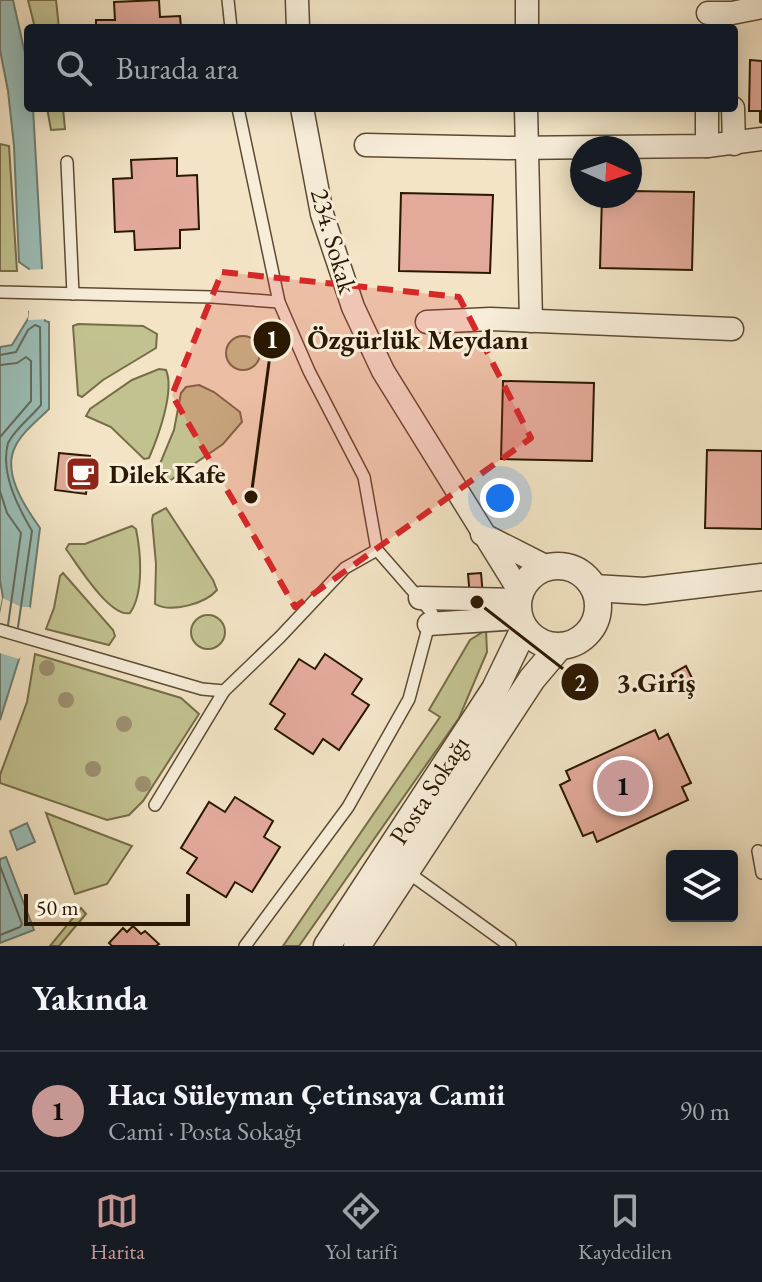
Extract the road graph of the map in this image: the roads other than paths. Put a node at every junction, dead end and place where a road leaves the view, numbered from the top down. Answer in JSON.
{"nodes":[{"id":1,"x":228,"y":0,"type":"edge"},
{"id":2,"x":297,"y":0,"type":"edge"},
{"id":3,"x":527,"y":0,"type":"edge"},
{"id":4,"x":762,"y":7,"type":"edge"},
{"id":5,"x":708,"y":14,"type":"edge"},
{"id":6,"x":732,"y":14,"type":"edge"},
{"id":7,"x":231,"y":24,"type":"edge"},
{"id":8,"x":298,"y":24,"type":"edge"},
{"id":9,"x":527,"y":24,"type":"edge"},
{"id":10,"x":239,"y":112,"type":"edge"},
{"id":11,"x":303,"y":112,"type":"edge"},
{"id":12,"x":526,"y":112,"type":"edge"},
{"id":13,"x":707,"y":112,"type":"edge"},
{"id":14,"x":733,"y":112,"type":"edge"},
{"id":15,"x":762,"y":139,"type":"edge"},
{"id":16,"x":734,"y":144,"type":"junction"},
{"id":17,"x":366,"y":145,"type":"dead end"},
{"id":18,"x":707,"y":146,"type":"junction"},
{"id":19,"x":526,"y":148,"type":"junction"},
{"id":20,"x":67,"y":162,"type":"dead end"},
{"id":21,"x":0,"y":292,"type":"edge"},
{"id":22,"x":73,"y":294,"type":"junction"},
{"id":23,"x":279,"y":302,"type":"junction"},
{"id":24,"x":531,"y":321,"type":"junction"},
{"id":25,"x":427,"y":322,"type":"dead end"},
{"id":26,"x":732,"y":329,"type":"dead end"},
{"id":27,"x":481,"y":533,"type":"junction"},
{"id":28,"x":377,"y":550,"type":"junction"},
{"id":29,"x":547,"y":567,"type":"junction"},
{"id":30,"x":762,"y":577,"type":"edge"},
{"id":31,"x":594,"y":588,"type":"junction"},
{"id":32,"x":644,"y":591,"type":"junction"},
{"id":33,"x":420,"y":598,"type":"junction"},
{"id":34,"x":520,"y":610,"type":"junction"},
{"id":35,"x":596,"y":618,"type":"junction"},
{"id":36,"x":429,"y":624,"type":"junction"},
{"id":37,"x":0,"y":630,"type":"edge"},
{"id":38,"x":559,"y":647,"type":"junction"},
{"id":39,"x":224,"y":691,"type":"junction"},
{"id":40,"x":155,"y":805,"type":"dead end"},
{"id":41,"x":758,"y":851,"type":"dead end"},
{"id":42,"x":405,"y":871,"type":"junction"},
{"id":43,"x":762,"y":873,"type":"edge"},
{"id":44,"x":245,"y":946,"type":"edge"},
{"id":45,"x":327,"y":946,"type":"edge"},
{"id":46,"x":357,"y":946,"type":"edge"},
{"id":47,"x":510,"y":946,"type":"edge"}],
"edges":[{"from":1,"to":7,"type":"lane"},
{"from":2,"to":8,"type":"street"},
{"from":3,"to":9,"type":"street"},
{"from":4,"to":6,"type":"street"},
{"from":5,"to":6,"type":"street"},
{"from":10,"to":23,"type":"lane"},
{"from":11,"to":27,"type":"street","name":"234. Sokak"},
{"from":12,"to":19,"type":"street"},
{"from":13,"to":18,"type":"street"},
{"from":14,"to":16,"type":"street"},
{"from":15,"to":16,"type":"street"},
{"from":16,"to":18,"type":"street"},
{"from":17,"to":19,"type":"street"},
{"from":18,"to":19,"type":"street"},
{"from":19,"to":24,"type":"street"},
{"from":20,"to":22,"type":"lane"},
{"from":21,"to":22,"type":"lane"},
{"from":22,"to":23,"type":"lane"},
{"from":23,"to":28,"type":"lane"},
{"from":24,"to":25,"type":"street"},
{"from":24,"to":26,"type":"street"},
{"from":27,"to":29,"type":"street"},
{"from":27,"to":34,"type":"street","name":"234. Sokak"},
{"from":28,"to":33,"type":"lane"},
{"from":28,"to":39,"type":"lane"},
{"from":29,"to":31,"type":"street"},
{"from":29,"to":34,"type":"street"},
{"from":30,"to":32,"type":"street"},
{"from":31,"to":32,"type":"street"},
{"from":31,"to":35,"type":"street"},
{"from":32,"to":35,"type":"street"},
{"from":33,"to":34,"type":"street"},
{"from":33,"to":36,"type":"lane"},
{"from":34,"to":36,"type":"street"},
{"from":34,"to":38,"type":"street"},
{"from":34,"to":45,"type":"street","name":"Posta Sokağı"},
{"from":35,"to":38,"type":"street"},
{"from":36,"to":44,"type":"lane"},
{"from":37,"to":39,"type":"lane"},
{"from":38,"to":42,"type":"street","name":"Posta Sokağı"},
{"from":39,"to":40,"type":"lane"},
{"from":41,"to":43,"type":"lane"},
{"from":42,"to":46,"type":"street","name":"Posta Sokağı"},
{"from":42,"to":47,"type":"lane"}]}
